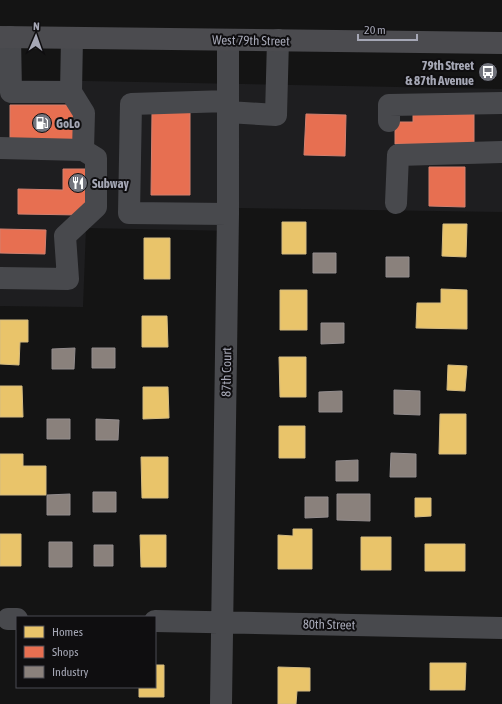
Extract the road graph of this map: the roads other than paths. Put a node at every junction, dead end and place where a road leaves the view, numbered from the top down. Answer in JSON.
{"nodes":[{"id":1,"x":5,"y":37,"type":"edge"},
{"id":2,"x":72,"y":38,"type":"junction"},
{"id":3,"x":228,"y":40,"type":"junction"},
{"id":4,"x":278,"y":40,"type":"junction"},
{"id":5,"x":502,"y":43,"type":"edge"},
{"id":6,"x":71,"y":92,"type":"junction"},
{"id":7,"x":5,"y":95,"type":"edge"},
{"id":8,"x":502,"y":103,"type":"edge"},
{"id":9,"x":228,"y":106,"type":"junction"},
{"id":10,"x":389,"y":121,"type":"dead end"},
{"id":11,"x":0,"y":148,"type":"edge"},
{"id":12,"x":83,"y":150,"type":"junction"},
{"id":13,"x":502,"y":152,"type":"edge"},
{"id":14,"x":396,"y":203,"type":"dead end"},
{"id":15,"x":228,"y":214,"type":"junction"},
{"id":16,"x":0,"y":278,"type":"edge"},
{"id":17,"x":156,"y":621,"type":"edge"},
{"id":18,"x":222,"y":622,"type":"junction"},
{"id":19,"x":502,"y":628,"type":"edge"},
{"id":20,"x":221,"y":704,"type":"edge"}],
"edges":[{"from":1,"to":2,"type":"main road","name":"West 79th Street"},
{"from":1,"to":7,"type":"street"},
{"from":2,"to":3,"type":"main road","name":"West 79th Street"},
{"from":2,"to":6,"type":"street"},
{"from":3,"to":4,"type":"main road","name":"West 79th Street"},
{"from":3,"to":9,"type":"street","name":"87th Court"},
{"from":4,"to":5,"type":"main road","name":"West 79th Street"},
{"from":4,"to":9,"type":"street"},
{"from":6,"to":7,"type":"street"},
{"from":6,"to":12,"type":"street"},
{"from":8,"to":10,"type":"street"},
{"from":9,"to":15,"type":"street","name":"87th Court"},
{"from":9,"to":15,"type":"street"},
{"from":11,"to":12,"type":"street"},
{"from":12,"to":16,"type":"street"},
{"from":13,"to":14,"type":"street"},
{"from":15,"to":18,"type":"street","name":"87th Court"},
{"from":17,"to":18,"type":"street","name":"80th Street"},
{"from":18,"to":19,"type":"street","name":"80th Street"},
{"from":18,"to":20,"type":"street","name":"87th Court"}]}
